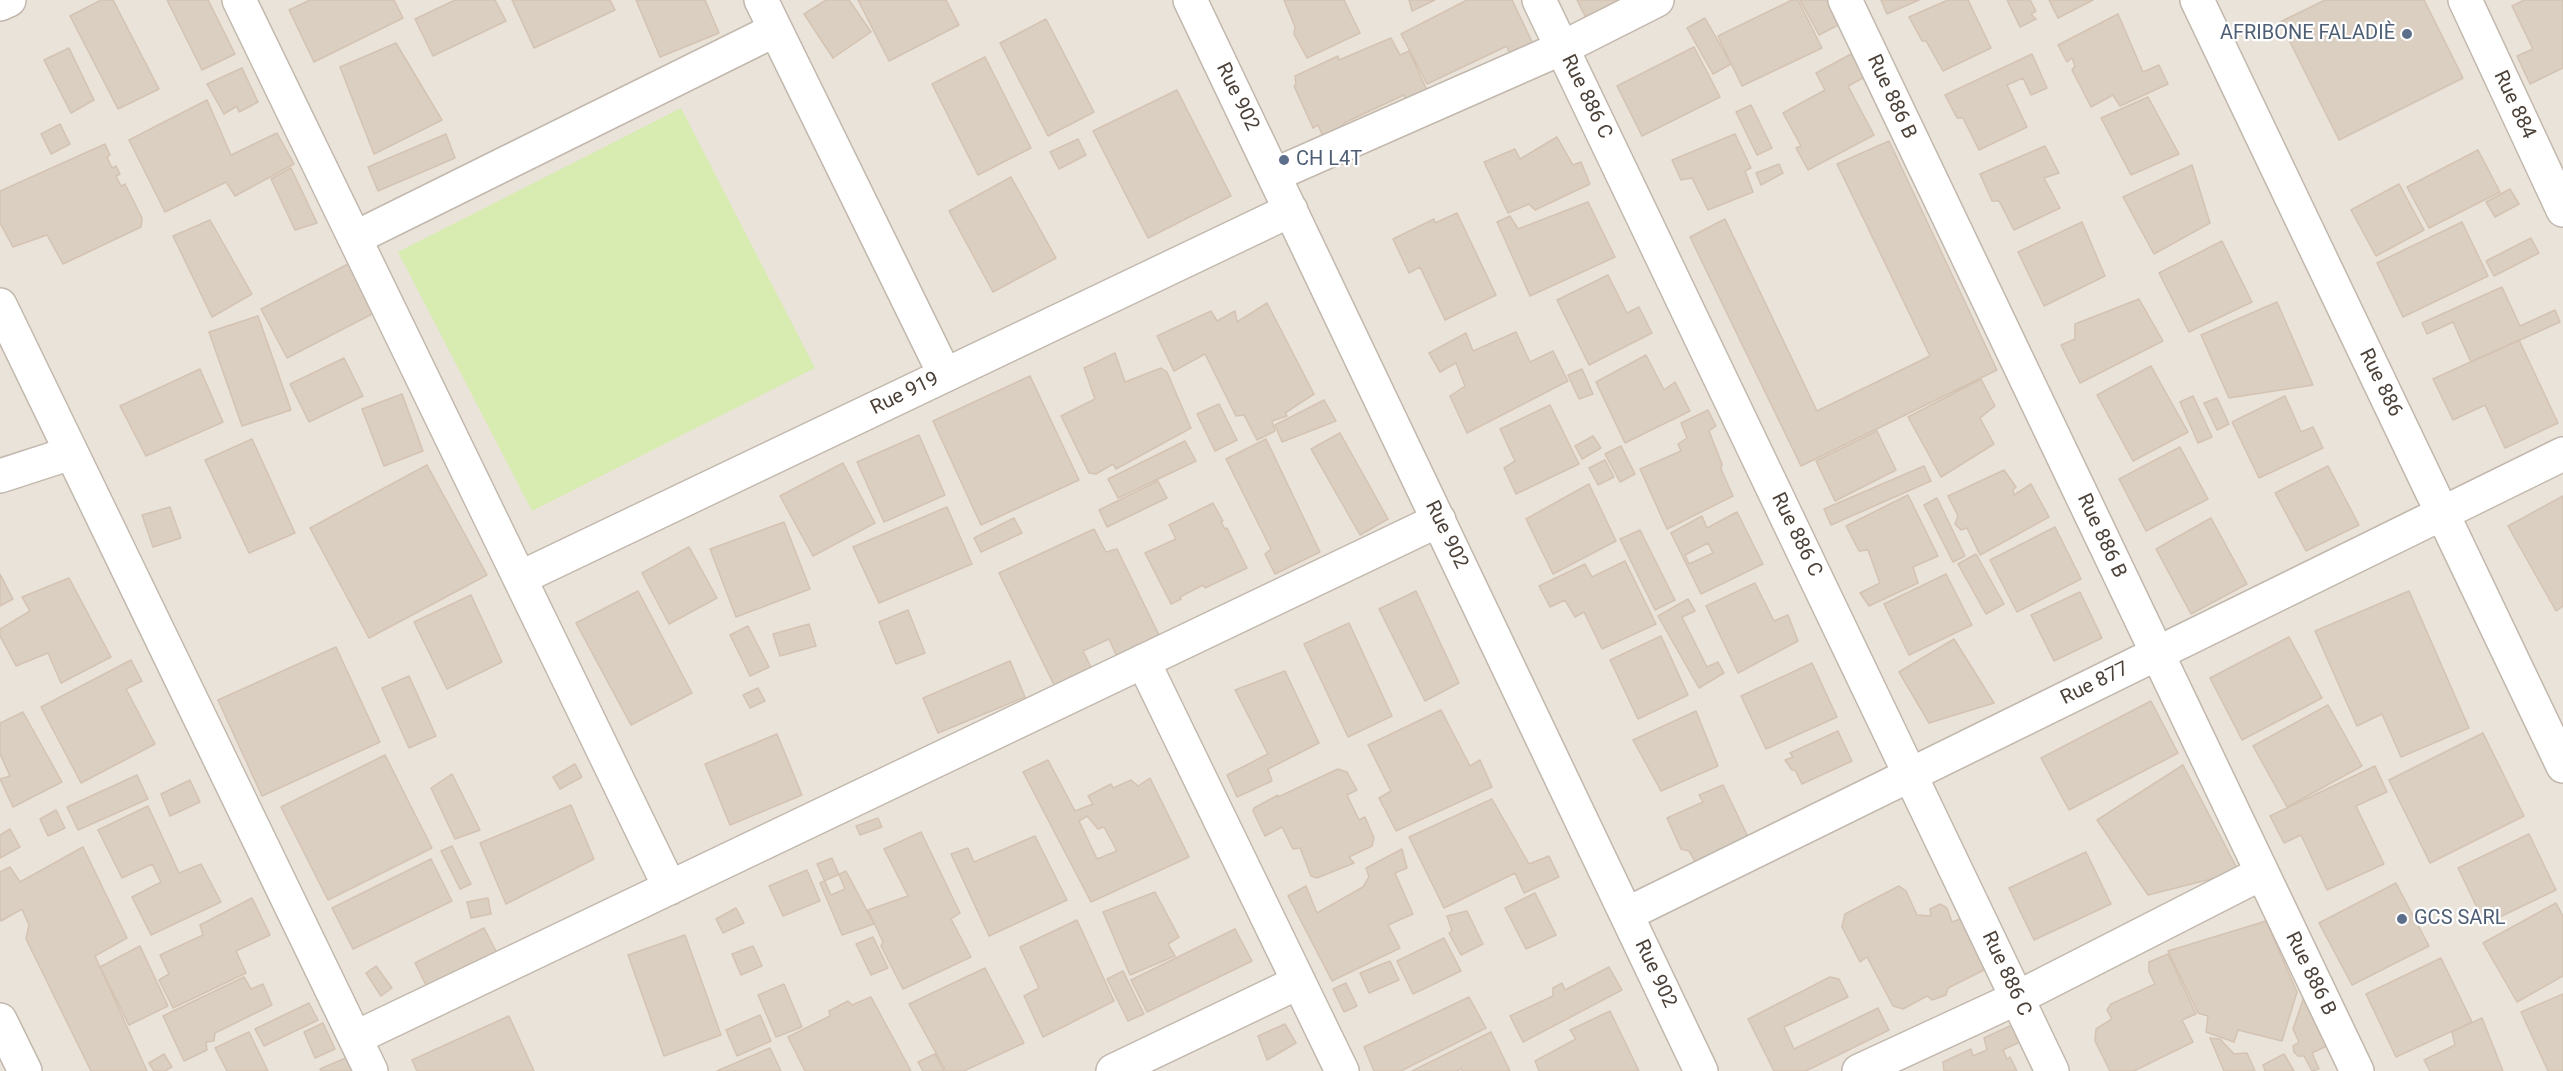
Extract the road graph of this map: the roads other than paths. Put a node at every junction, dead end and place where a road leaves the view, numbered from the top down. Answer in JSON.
{"nodes":[{"id":1,"x":9,"y":0,"type":"edge"},
{"id":2,"x":239,"y":0,"type":"edge"},
{"id":3,"x":761,"y":0,"type":"edge"},
{"id":4,"x":1190,"y":0,"type":"edge"},
{"id":5,"x":1539,"y":0,"type":"edge"},
{"id":6,"x":1658,"y":0,"type":"edge"},
{"id":7,"x":1845,"y":0,"type":"edge"},
{"id":8,"x":2197,"y":0,"type":"edge"},
{"id":9,"x":2465,"y":0,"type":"edge"},
{"id":10,"x":0,"y":4,"type":"edge"},
{"id":11,"x":775,"y":30,"type":"junction"},
{"id":12,"x":1562,"y":48,"type":"junction"},
{"id":13,"x":1274,"y":175,"type":"junction"},
{"id":14,"x":1291,"y":210,"type":"junction"},
{"id":15,"x":2563,"y":210,"type":"edge"},
{"id":16,"x":355,"y":238,"type":"junction"},
{"id":17,"x":0,"y":306,"type":"edge"},
{"id":18,"x":945,"y":375,"type":"junction"},
{"id":19,"x":71,"y":453,"type":"junction"},
{"id":20,"x":2563,"y":454,"type":"edge"},
{"id":21,"x":0,"y":476,"type":"edge"},
{"id":22,"x":2443,"y":514,"type":"junction"},
{"id":23,"x":1439,"y":520,"type":"junction"},
{"id":24,"x":519,"y":578,"type":"junction"},
{"id":25,"x":2157,"y":654,"type":"junction"},
{"id":26,"x":1143,"y":661,"type":"junction"},
{"id":27,"x":2563,"y":766,"type":"edge"},
{"id":28,"x":1911,"y":775,"type":"junction"},
{"id":29,"x":2262,"y":873,"type":"junction"},
{"id":30,"x":669,"y":888,"type":"junction"},
{"id":31,"x":1627,"y":915,"type":"junction"},
{"id":32,"x":1299,"y":982,"type":"junction"},
{"id":33,"x":2017,"y":998,"type":"junction"},
{"id":34,"x":0,"y":1020,"type":"edge"},
{"id":35,"x":355,"y":1038,"type":"junction"},
{"id":36,"x":25,"y":1071,"type":"edge"},
{"id":37,"x":371,"y":1071,"type":"edge"},
{"id":38,"x":1113,"y":1071,"type":"edge"},
{"id":39,"x":1342,"y":1071,"type":"edge"},
{"id":40,"x":1701,"y":1071,"type":"edge"},
{"id":41,"x":1859,"y":1071,"type":"edge"},
{"id":42,"x":2052,"y":1071,"type":"edge"},
{"id":43,"x":2356,"y":1071,"type":"edge"}],
"edges":[{"from":1,"to":10,"type":"street"},
{"from":2,"to":16,"type":"street"},
{"from":3,"to":11,"type":"street"},
{"from":4,"to":13,"type":"street","name":"Rue 902"},
{"from":5,"to":12,"type":"street","name":"Rue 886 C"},
{"from":6,"to":12,"type":"street"},
{"from":7,"to":25,"type":"street","name":"Rue 886 B"},
{"from":8,"to":22,"type":"street","name":"Rue 886"},
{"from":9,"to":15,"type":"street","name":"Rue 884"},
{"from":11,"to":16,"type":"street"},
{"from":11,"to":18,"type":"street"},
{"from":12,"to":13,"type":"street"},
{"from":12,"to":28,"type":"street","name":"Rue 886 C"},
{"from":13,"to":14,"type":"street","name":"Rue 902"},
{"from":14,"to":18,"type":"street","name":"Rue 919"},
{"from":14,"to":23,"type":"street","name":"Rue 902"},
{"from":16,"to":24,"type":"street"},
{"from":17,"to":19,"type":"street"},
{"from":18,"to":24,"type":"street","name":"Rue 919"},
{"from":19,"to":21,"type":"street"},
{"from":19,"to":35,"type":"street"},
{"from":20,"to":22,"type":"street","name":"Rue 877"},
{"from":22,"to":25,"type":"street","name":"Rue 877"},
{"from":22,"to":27,"type":"street","name":"Rue 886"},
{"from":23,"to":26,"type":"street"},
{"from":23,"to":31,"type":"street","name":"Rue 902"},
{"from":24,"to":30,"type":"street"},
{"from":25,"to":28,"type":"street","name":"Rue 877"},
{"from":25,"to":29,"type":"street","name":"Rue 886 B"},
{"from":26,"to":30,"type":"street"},
{"from":26,"to":32,"type":"street"},
{"from":28,"to":31,"type":"street","name":"Rue 877"},
{"from":28,"to":33,"type":"street","name":"Rue 886 C"},
{"from":29,"to":33,"type":"street"},
{"from":29,"to":43,"type":"street","name":"Rue 886 B"},
{"from":30,"to":35,"type":"street"},
{"from":31,"to":40,"type":"street","name":"Rue 902"},
{"from":32,"to":38,"type":"street"},
{"from":32,"to":39,"type":"street"},
{"from":33,"to":41,"type":"street"},
{"from":33,"to":42,"type":"street","name":"Rue 886 C"},
{"from":34,"to":36,"type":"street"},
{"from":35,"to":37,"type":"street"}]}
